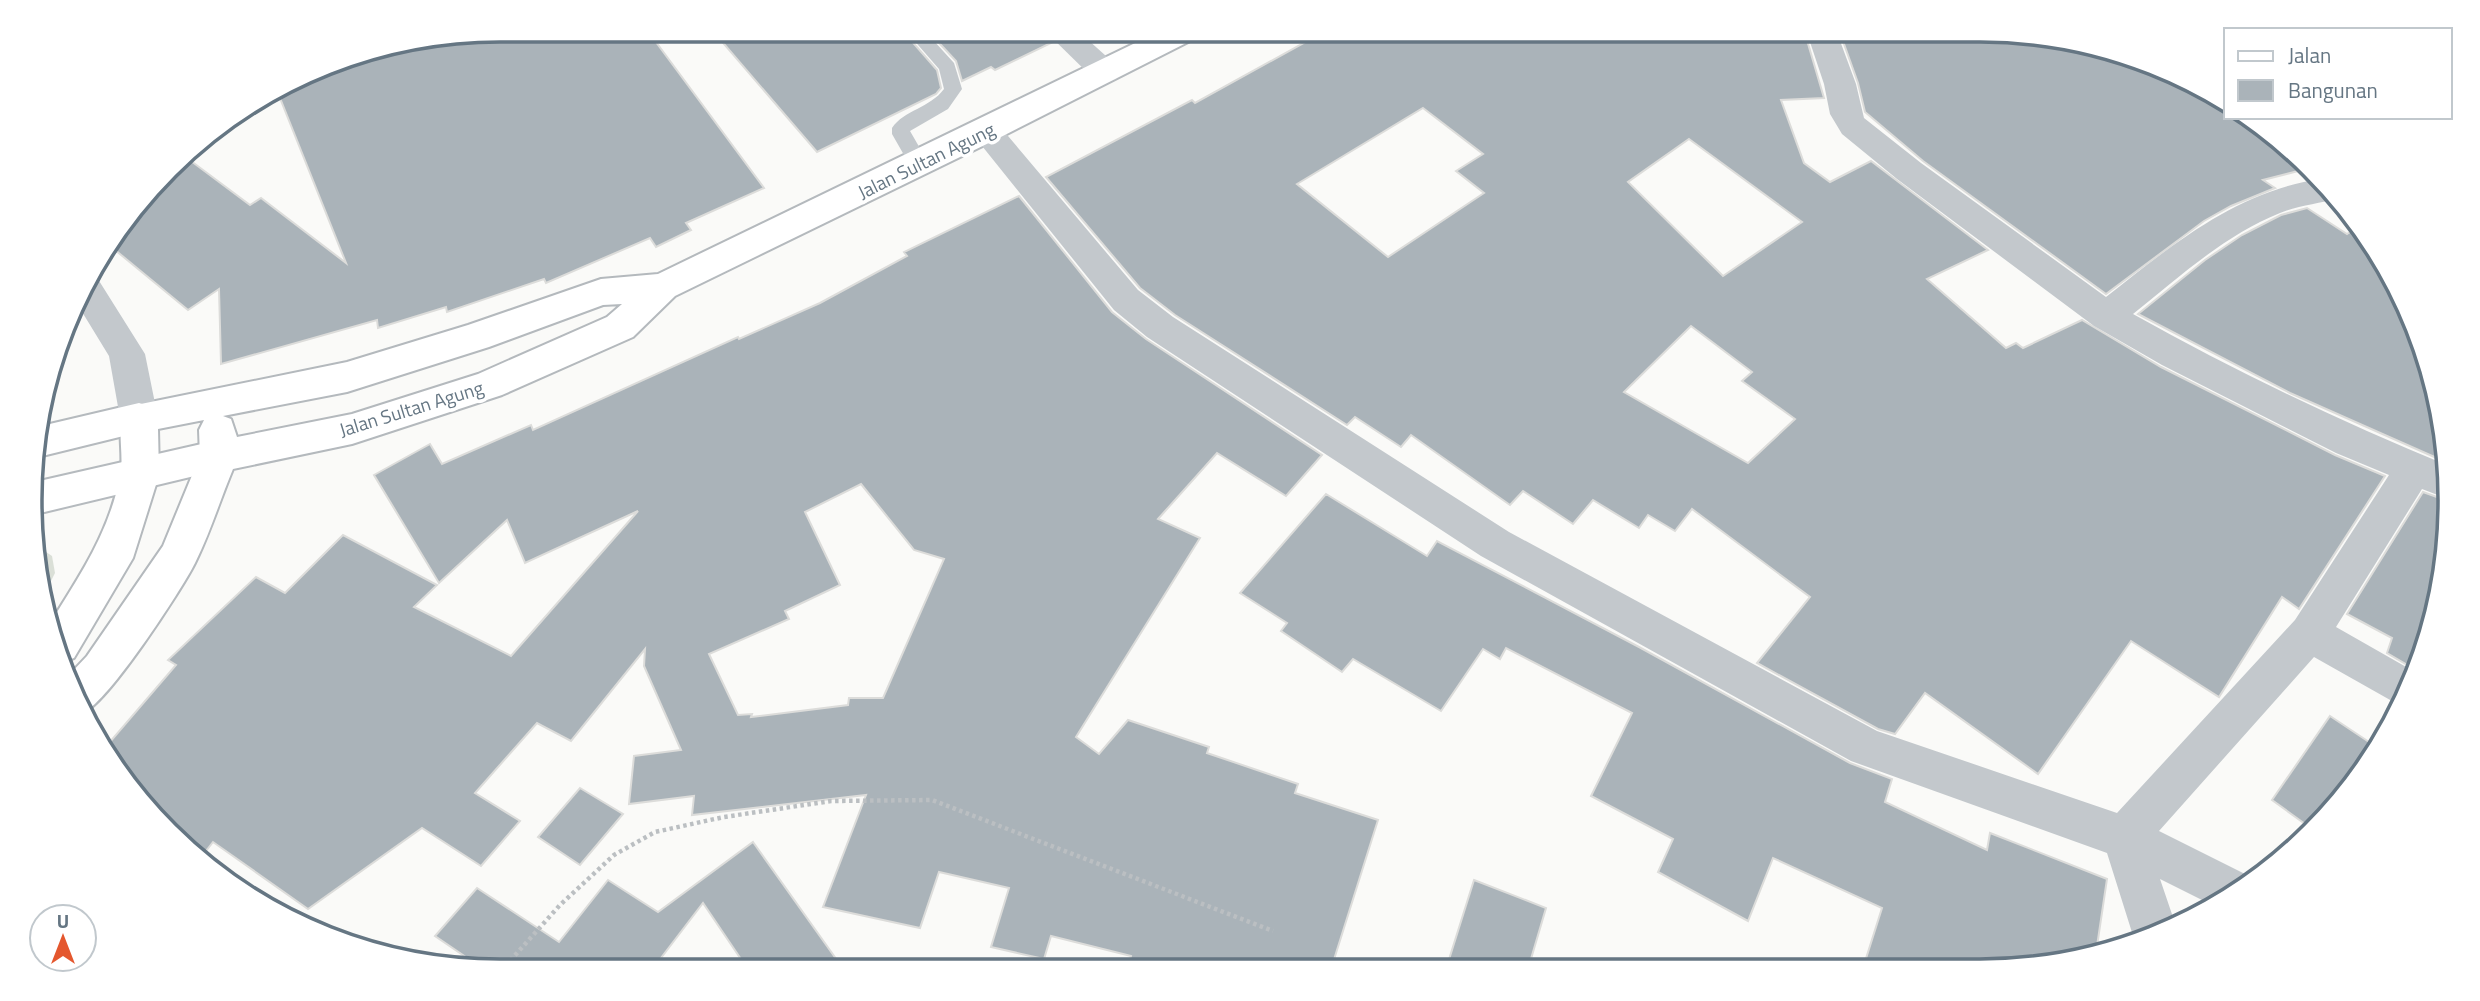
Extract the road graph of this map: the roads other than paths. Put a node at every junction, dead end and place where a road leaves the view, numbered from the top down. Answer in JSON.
{"nodes":[{"id":1,"x":925,"y":42,"type":"edge"},
{"id":2,"x":1072,"y":42,"type":"edge"},
{"id":3,"x":1164,"y":42,"type":"edge"},
{"id":4,"x":1825,"y":42,"type":"edge"},
{"id":5,"x":1105,"y":72,"type":"junction"},
{"id":6,"x":986,"y":131,"type":"junction"},
{"id":7,"x":919,"y":164,"type":"junction"},
{"id":8,"x":2318,"y":191,"type":"edge"},
{"id":9,"x":663,"y":288,"type":"junction"},
{"id":10,"x":90,"y":295,"type":"edge"},
{"id":11,"x":2106,"y":316,"type":"junction"},
{"id":12,"x":218,"y":401,"type":"junction"},
{"id":13,"x":139,"y":418,"type":"junction"},
{"id":14,"x":46,"y":440,"type":"edge"},
{"id":15,"x":219,"y":456,"type":"junction"},
{"id":16,"x":139,"y":475,"type":"junction"},
{"id":17,"x":2432,"y":475,"type":"edge"},
{"id":18,"x":42,"y":497,"type":"edge"},
{"id":19,"x":2309,"y":633,"type":"junction"},
{"id":20,"x":63,"y":638,"type":"edge"},
{"id":21,"x":2399,"y":685,"type":"edge"},
{"id":22,"x":83,"y":689,"type":"edge"},
{"id":23,"x":2124,"y":837,"type":"junction"},
{"id":24,"x":2225,"y":888,"type":"edge"},
{"id":25,"x":2153,"y":925,"type":"edge"}],
"edges":[{"from":1,"to":7,"type":"lane"},
{"from":2,"to":5,"type":"street"},
{"from":3,"to":5,"type":"main road","name":"Jalan Sultan Agung"},
{"from":4,"to":11,"type":"street"},
{"from":5,"to":6,"type":"main road","name":"Jalan Sultan Agung"},
{"from":6,"to":7,"type":"main road","name":"Jalan Sultan Agung"},
{"from":6,"to":23,"type":"street"},
{"from":7,"to":9,"type":"main road","name":"Jalan Sultan Agung"},
{"from":8,"to":11,"type":"street"},
{"from":9,"to":12,"type":"main road","name":"Jalan Sultan Agung"},
{"from":9,"to":15,"type":"main road","name":"Jalan Sultan Agung"},
{"from":10,"to":13,"type":"street"},
{"from":11,"to":17,"type":"street"},
{"from":12,"to":13,"type":"main road","name":"Jalan Sultan Agung"},
{"from":12,"to":15,"type":"main road"},
{"from":13,"to":14,"type":"main road","name":"Jalan Sultan Agung"},
{"from":13,"to":16,"type":"main road"},
{"from":15,"to":16,"type":"main road","name":"Jalan Sultan Agung"},
{"from":15,"to":22,"type":"main road"},
{"from":16,"to":18,"type":"main road","name":"Jalan Sultan Agung"},
{"from":16,"to":20,"type":"main road"},
{"from":17,"to":19,"type":"street"},
{"from":19,"to":21,"type":"street"},
{"from":19,"to":23,"type":"street"},
{"from":23,"to":24,"type":"street"},
{"from":23,"to":25,"type":"street"}]}
